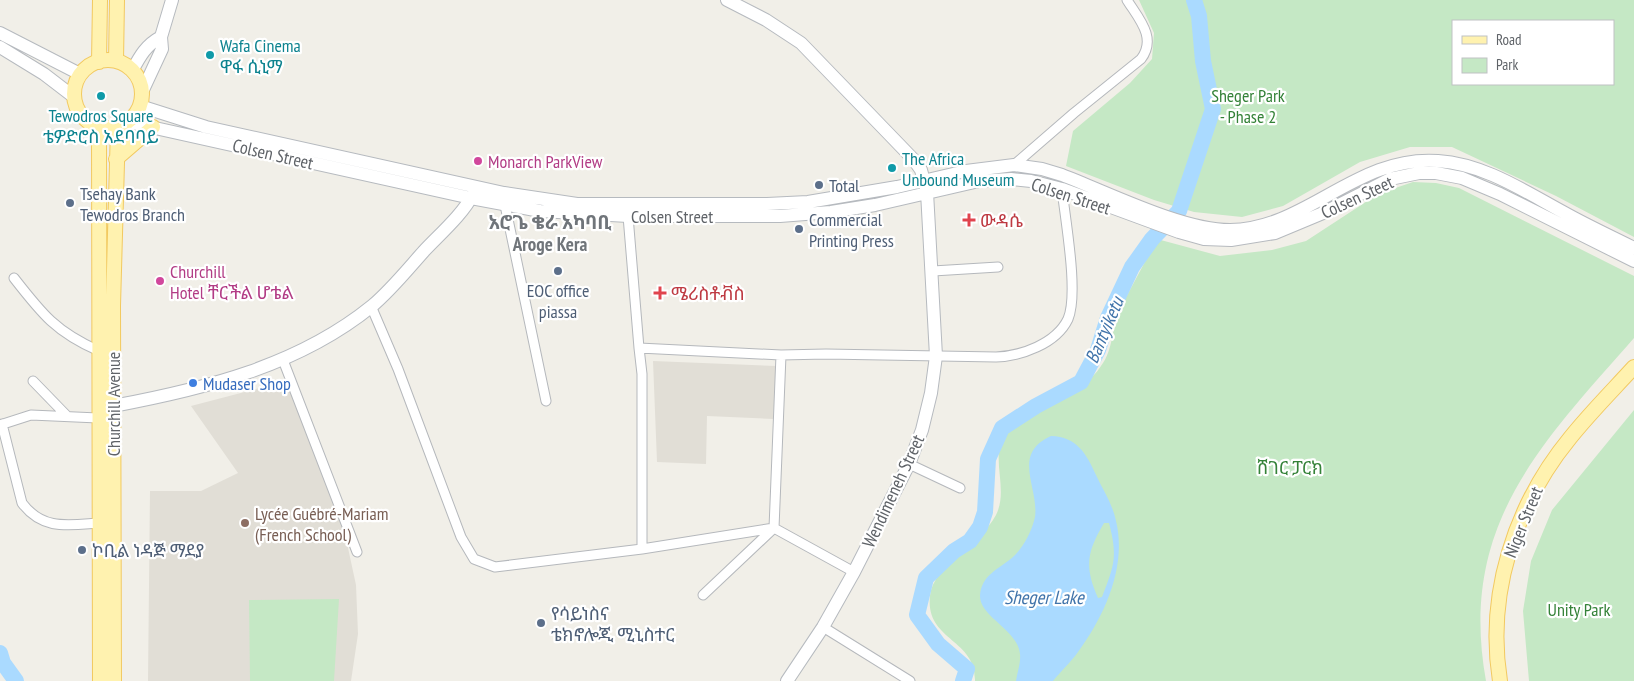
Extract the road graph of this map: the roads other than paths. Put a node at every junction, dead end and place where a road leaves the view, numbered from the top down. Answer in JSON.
{"nodes":[{"id":1,"x":100,"y":0,"type":"edge"},
{"id":2,"x":117,"y":0,"type":"edge"},
{"id":3,"x":172,"y":0,"type":"edge"},
{"id":4,"x":727,"y":0,"type":"edge"},
{"id":5,"x":1127,"y":0,"type":"edge"},
{"id":6,"x":0,"y":33,"type":"edge"},
{"id":7,"x":161,"y":37,"type":"junction"},
{"id":8,"x":0,"y":47,"type":"edge"},
{"id":9,"x":99,"y":62,"type":"junction"},
{"id":10,"x":116,"y":62,"type":"junction"},
{"id":11,"x":132,"y":71,"type":"junction"},
{"id":12,"x":80,"y":74,"type":"junction"},
{"id":13,"x":142,"y":92,"type":"junction"},
{"id":14,"x":74,"y":97,"type":"junction"},
{"id":15,"x":140,"y":106,"type":"junction"},
{"id":16,"x":123,"y":124,"type":"junction"},
{"id":17,"x":98,"y":127,"type":"junction"},
{"id":18,"x":153,"y":127,"type":"junction"},
{"id":19,"x":116,"y":159,"type":"junction"},
{"id":20,"x":1014,"y":165,"type":"junction"},
{"id":21,"x":1437,"y":167,"type":"junction"},
{"id":22,"x":477,"y":186,"type":"junction"},
{"id":23,"x":926,"y":186,"type":"junction"},
{"id":24,"x":1062,"y":189,"type":"junction"},
{"id":25,"x":471,"y":198,"type":"junction"},
{"id":26,"x":505,"y":205,"type":"junction"},
{"id":27,"x":1128,"y":207,"type":"junction"},
{"id":28,"x":577,"y":209,"type":"junction"},
{"id":29,"x":628,"y":216,"type":"junction"},
{"id":30,"x":1634,"y":248,"type":"edge"},
{"id":31,"x":1634,"y":261,"type":"edge"},
{"id":32,"x":998,"y":267,"type":"dead end"},
{"id":33,"x":933,"y":271,"type":"junction"},
{"id":34,"x":14,"y":278,"type":"dead end"},
{"id":35,"x":371,"y":306,"type":"junction"},
{"id":36,"x":639,"y":348,"type":"junction"},
{"id":37,"x":99,"y":351,"type":"junction"},
{"id":38,"x":781,"y":355,"type":"junction"},
{"id":39,"x":936,"y":356,"type":"junction"},
{"id":40,"x":284,"y":360,"type":"junction"},
{"id":41,"x":1634,"y":367,"type":"edge"},
{"id":42,"x":33,"y":381,"type":"dead end"},
{"id":43,"x":546,"y":401,"type":"dead end"},
{"id":44,"x":113,"y":406,"type":"junction"},
{"id":45,"x":67,"y":416,"type":"junction"},
{"id":46,"x":98,"y":418,"type":"junction"},
{"id":47,"x":1,"y":424,"type":"edge"},
{"id":48,"x":909,"y":464,"type":"junction"},
{"id":49,"x":960,"y":488,"type":"dead end"},
{"id":50,"x":99,"y":523,"type":"junction"},
{"id":51,"x":774,"y":528,"type":"junction"},
{"id":52,"x":642,"y":549,"type":"junction"},
{"id":53,"x":357,"y":552,"type":"dead end"},
{"id":54,"x":854,"y":572,"type":"junction"},
{"id":55,"x":703,"y":595,"type":"dead end"},
{"id":56,"x":823,"y":627,"type":"junction"},
{"id":57,"x":100,"y":681,"type":"edge"},
{"id":58,"x":114,"y":681,"type":"edge"},
{"id":59,"x":787,"y":681,"type":"edge"},
{"id":60,"x":910,"y":681,"type":"edge"},
{"id":61,"x":1500,"y":681,"type":"edge"}],
"edges":[{"from":1,"to":9,"type":"main road"},
{"from":2,"to":10,"type":"main road"},
{"from":3,"to":7,"type":"main road"},
{"from":4,"to":23,"type":"main road"},
{"from":5,"to":20,"type":"street"},
{"from":6,"to":12,"type":"main road"},
{"from":7,"to":11,"type":"main road"},
{"from":7,"to":13,"type":"main road"},
{"from":8,"to":14,"type":"main road"},
{"from":9,"to":10,"type":"main road"},
{"from":9,"to":12,"type":"main road"},
{"from":10,"to":11,"type":"main road"},
{"from":11,"to":13,"type":"main road"},
{"from":12,"to":14,"type":"main road"},
{"from":13,"to":15,"type":"main road"},
{"from":14,"to":17,"type":"main road"},
{"from":15,"to":16,"type":"main road"},
{"from":15,"to":22,"type":"main road"},
{"from":16,"to":17,"type":"main road"},
{"from":16,"to":18,"type":"main road","name":"Colsen Street"},
{"from":16,"to":19,"type":"main road","name":"Churchill Avenue"},
{"from":17,"to":37,"type":"main road","name":"Churchill Avenue"},
{"from":18,"to":19,"type":"main road"},
{"from":18,"to":25,"type":"main road","name":"Colsen Street"},
{"from":19,"to":44,"type":"main road","name":"Churchill Avenue"},
{"from":20,"to":23,"type":"main road"},
{"from":20,"to":27,"type":"main road"},
{"from":21,"to":27,"type":"main road","name":"Colsen Steet"},
{"from":21,"to":30,"type":"main road"},
{"from":21,"to":31,"type":"main road","name":"Colsen Steet"},
{"from":22,"to":25,"type":"main road"},
{"from":22,"to":28,"type":"main road"},
{"from":23,"to":24,"type":"main road","name":"Colsen Street"},
{"from":23,"to":28,"type":"main road"},
{"from":23,"to":29,"type":"main road","name":"Colsen Street"},
{"from":23,"to":33,"type":"main road","name":"Wendimeneh Street"},
{"from":24,"to":27,"type":"main road","name":"Colsen Street"},
{"from":24,"to":39,"type":"street"},
{"from":25,"to":26,"type":"main road","name":"Colsen Street"},
{"from":25,"to":35,"type":"main road"},
{"from":26,"to":28,"type":"main road","name":"Colsen Street"},
{"from":26,"to":43,"type":"street"},
{"from":28,"to":29,"type":"main road","name":"Colsen Street"},
{"from":29,"to":36,"type":"street"},
{"from":32,"to":33,"type":"street"},
{"from":33,"to":39,"type":"main road","name":"Wendimeneh Street"},
{"from":34,"to":37,"type":"street"},
{"from":35,"to":40,"type":"main road"},
{"from":35,"to":52,"type":"street"},
{"from":36,"to":38,"type":"street"},
{"from":36,"to":52,"type":"street"},
{"from":37,"to":46,"type":"main road","name":"Churchill Avenue"},
{"from":38,"to":39,"type":"street"},
{"from":38,"to":51,"type":"street"},
{"from":39,"to":48,"type":"main road","name":"Wendimeneh Street"},
{"from":40,"to":44,"type":"main road"},
{"from":40,"to":53,"type":"street"},
{"from":41,"to":61,"type":"main road","name":"Niger Street"},
{"from":42,"to":45,"type":"street"},
{"from":44,"to":58,"type":"main road","name":"Churchill Avenue"},
{"from":45,"to":46,"type":"street"},
{"from":45,"to":47,"type":"street"},
{"from":46,"to":50,"type":"main road","name":"Churchill Avenue"},
{"from":47,"to":50,"type":"street"},
{"from":48,"to":49,"type":"street"},
{"from":48,"to":54,"type":"main road","name":"Wendimeneh Street"},
{"from":50,"to":57,"type":"main road","name":"Churchill Avenue"},
{"from":51,"to":52,"type":"street"},
{"from":51,"to":54,"type":"street"},
{"from":51,"to":55,"type":"street"},
{"from":54,"to":56,"type":"main road","name":"Wendimeneh Street"},
{"from":56,"to":59,"type":"main road","name":"Wendimeneh Street"},
{"from":56,"to":60,"type":"street"}]}
